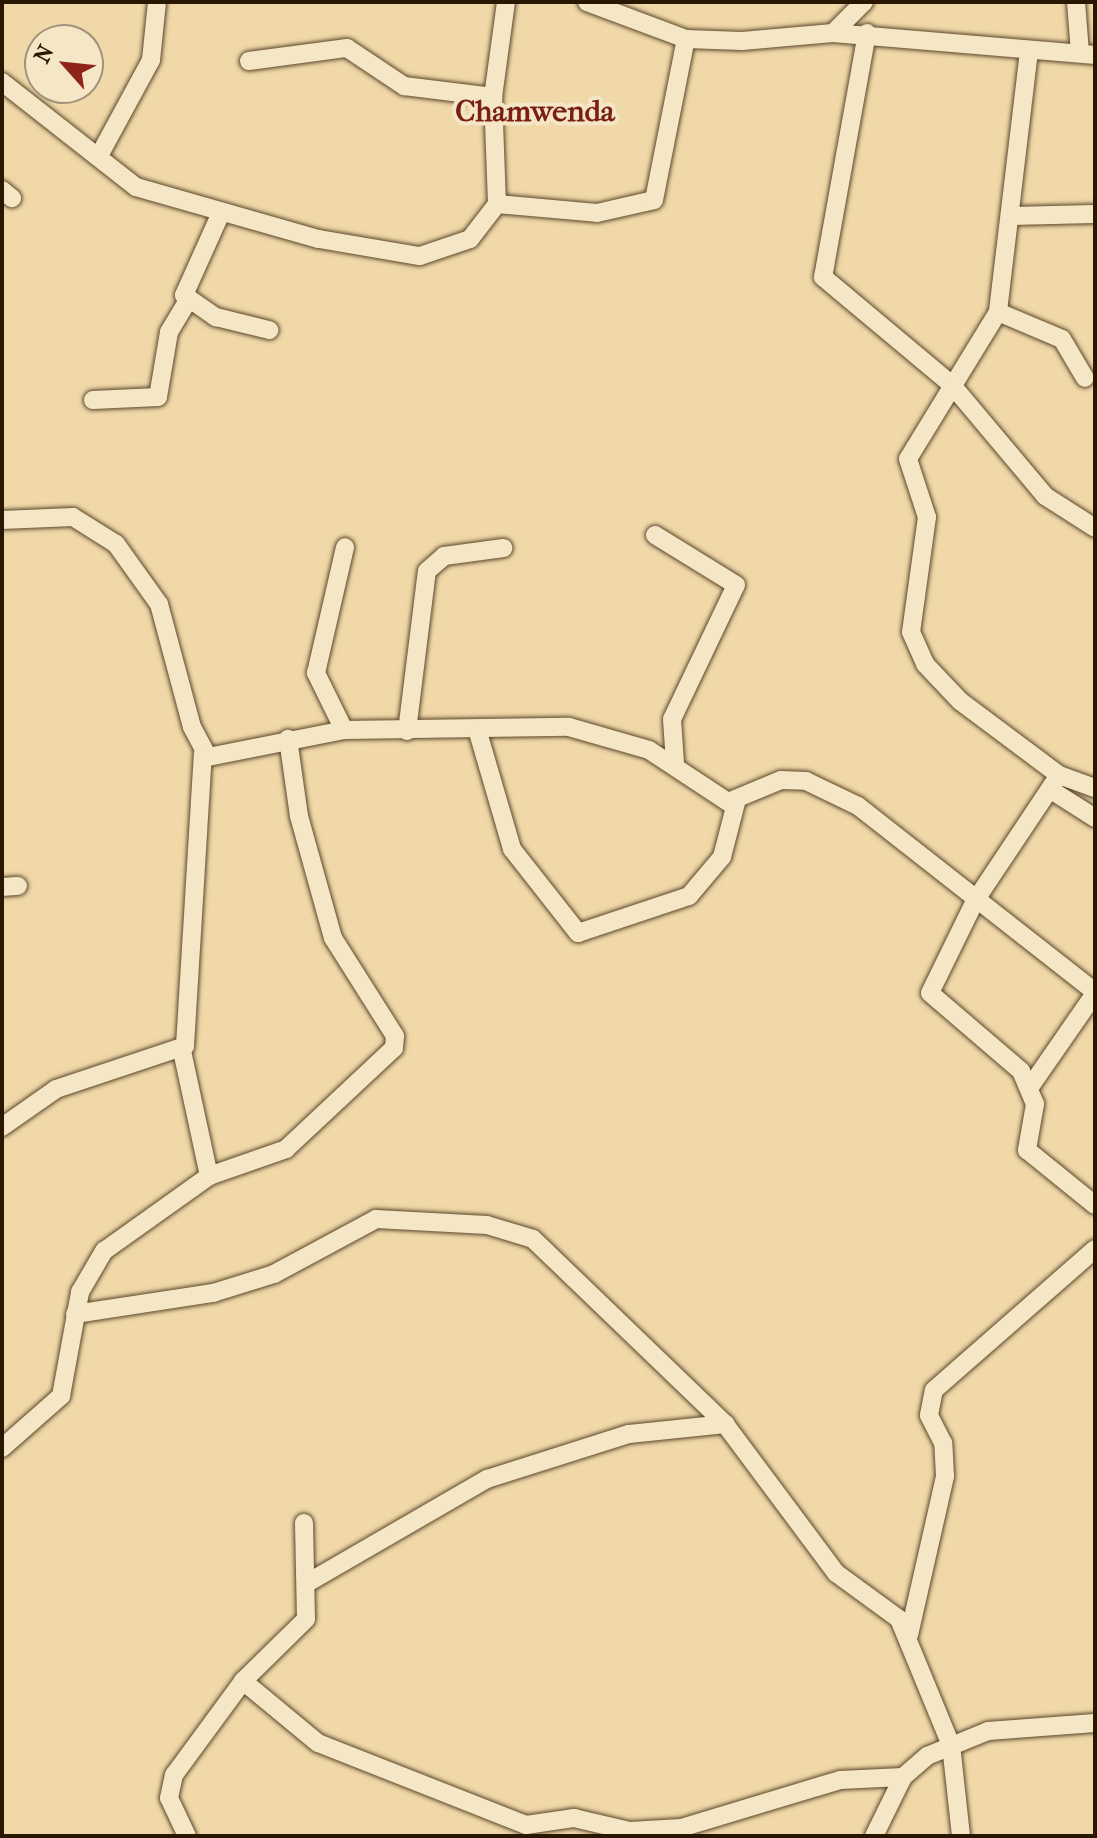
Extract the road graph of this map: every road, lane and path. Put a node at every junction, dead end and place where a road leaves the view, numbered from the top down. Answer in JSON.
{"nodes":[{"id":1,"x":157,"y":2,"type":"edge"},
{"id":2,"x":506,"y":2,"type":"edge"},
{"id":3,"x":587,"y":2,"type":"edge"},
{"id":4,"x":864,"y":2,"type":"edge"},
{"id":5,"x":1076,"y":2,"type":"edge"},
{"id":6,"x":836,"y":31,"type":"junction"},
{"id":7,"x":867,"y":33,"type":"junction"},
{"id":8,"x":686,"y":39,"type":"junction"},
{"id":9,"x":1029,"y":51,"type":"junction"},
{"id":10,"x":1088,"y":54,"type":"edge"},
{"id":11,"x":249,"y":61,"type":"dead end"},
{"id":12,"x":2,"y":82,"type":"edge"},
{"id":13,"x":493,"y":97,"type":"junction"},
{"id":14,"x":100,"y":154,"type":"junction"},
{"id":15,"x":497,"y":204,"type":"junction"},
{"id":16,"x":1095,"y":214,"type":"edge"},
{"id":17,"x":220,"y":215,"type":"junction"},
{"id":18,"x":1010,"y":216,"type":"junction"},
{"id":19,"x":187,"y":302,"type":"junction"},
{"id":20,"x":998,"y":312,"type":"junction"},
{"id":21,"x":269,"y":330,"type":"dead end"},
{"id":22,"x":1085,"y":378,"type":"dead end"},
{"id":23,"x":952,"y":385,"type":"junction"},
{"id":24,"x":93,"y":400,"type":"dead end"},
{"id":25,"x":2,"y":520,"type":"edge"},
{"id":26,"x":1095,"y":528,"type":"edge"},
{"id":27,"x":655,"y":535,"type":"dead end"},
{"id":28,"x":345,"y":547,"type":"dead end"},
{"id":29,"x":503,"y":548,"type":"dead end"},
{"id":30,"x":477,"y":729,"type":"junction"},
{"id":31,"x":344,"y":730,"type":"junction"},
{"id":32,"x":407,"y":731,"type":"junction"},
{"id":33,"x":288,"y":739,"type":"junction"},
{"id":34,"x":203,"y":754,"type":"junction"},
{"id":35,"x":675,"y":763,"type":"junction"},
{"id":36,"x":1055,"y":783,"type":"junction"},
{"id":37,"x":1095,"y":788,"type":"edge"},
{"id":38,"x":736,"y":803,"type":"junction"},
{"id":39,"x":1095,"y":818,"type":"edge"},
{"id":40,"x":975,"y":901,"type":"junction"},
{"id":41,"x":1095,"y":992,"type":"edge"},
{"id":42,"x":182,"y":1051,"type":"junction"},
{"id":43,"x":1030,"y":1087,"type":"junction"},
{"id":44,"x":4,"y":1117,"type":"edge"},
{"id":45,"x":209,"y":1176,"type":"junction"},
{"id":46,"x":1095,"y":1205,"type":"edge"},
{"id":47,"x":1095,"y":1249,"type":"edge"},
{"id":48,"x":75,"y":1314,"type":"junction"},
{"id":49,"x":725,"y":1424,"type":"junction"},
{"id":50,"x":2,"y":1448,"type":"edge"},
{"id":51,"x":304,"y":1523,"type":"dead end"},
{"id":52,"x":922,"y":1576,"type":"junction"},
{"id":53,"x":309,"y":1582,"type":"junction"},
{"id":54,"x":887,"y":1603,"type":"junction"},
{"id":55,"x":909,"y":1635,"type":"junction"},
{"id":56,"x":243,"y":1681,"type":"junction"},
{"id":57,"x":1095,"y":1723,"type":"edge"},
{"id":58,"x":951,"y":1745,"type":"junction"},
{"id":59,"x":903,"y":1777,"type":"junction"},
{"id":60,"x":187,"y":1836,"type":"edge"},
{"id":61,"x":874,"y":1836,"type":"edge"},
{"id":62,"x":961,"y":1836,"type":"edge"}],
"edges":[{"from":1,"to":14,"type":"street"},
{"from":2,"to":13,"type":"street"},
{"from":3,"to":8,"type":"street"},
{"from":4,"to":6,"type":"street"},
{"from":5,"to":10,"type":"street"},
{"from":6,"to":7,"type":"street"},
{"from":6,"to":8,"type":"street"},
{"from":7,"to":9,"type":"street"},
{"from":7,"to":23,"type":"street"},
{"from":8,"to":15,"type":"street"},
{"from":9,"to":10,"type":"street"},
{"from":9,"to":18,"type":"street"},
{"from":11,"to":13,"type":"street"},
{"from":12,"to":14,"type":"street"},
{"from":13,"to":15,"type":"street"},
{"from":14,"to":17,"type":"street"},
{"from":15,"to":17,"type":"street"},
{"from":16,"to":18,"type":"street"},
{"from":17,"to":19,"type":"street"},
{"from":18,"to":20,"type":"street"},
{"from":19,"to":21,"type":"street"},
{"from":19,"to":24,"type":"street"},
{"from":20,"to":22,"type":"street"},
{"from":20,"to":23,"type":"street"},
{"from":23,"to":26,"type":"street"},
{"from":23,"to":36,"type":"street"},
{"from":25,"to":34,"type":"street"},
{"from":27,"to":35,"type":"street"},
{"from":28,"to":31,"type":"street"},
{"from":29,"to":32,"type":"street"},
{"from":30,"to":32,"type":"street"},
{"from":30,"to":35,"type":"street"},
{"from":30,"to":38,"type":"street"},
{"from":31,"to":32,"type":"street"},
{"from":31,"to":33,"type":"street"},
{"from":33,"to":34,"type":"street"},
{"from":33,"to":45,"type":"street"},
{"from":34,"to":42,"type":"street"},
{"from":35,"to":38,"type":"street"},
{"from":36,"to":37,"type":"street"},
{"from":36,"to":39,"type":"street"},
{"from":36,"to":40,"type":"street"},
{"from":38,"to":40,"type":"street"},
{"from":40,"to":41,"type":"street"},
{"from":40,"to":43,"type":"street"},
{"from":41,"to":43,"type":"street"},
{"from":42,"to":44,"type":"street"},
{"from":42,"to":45,"type":"street"},
{"from":43,"to":46,"type":"street"},
{"from":45,"to":48,"type":"street"},
{"from":47,"to":52,"type":"street"},
{"from":48,"to":49,"type":"street"},
{"from":48,"to":50,"type":"street"},
{"from":49,"to":53,"type":"street"},
{"from":49,"to":54,"type":"street"},
{"from":51,"to":53,"type":"street"},
{"from":52,"to":54,"type":"street"},
{"from":52,"to":55,"type":"street"},
{"from":53,"to":56,"type":"street"},
{"from":54,"to":55,"type":"street"},
{"from":55,"to":58,"type":"street"},
{"from":56,"to":59,"type":"street"},
{"from":56,"to":60,"type":"street"},
{"from":57,"to":58,"type":"street"},
{"from":58,"to":59,"type":"street"},
{"from":58,"to":62,"type":"street"},
{"from":59,"to":61,"type":"street"}]}
